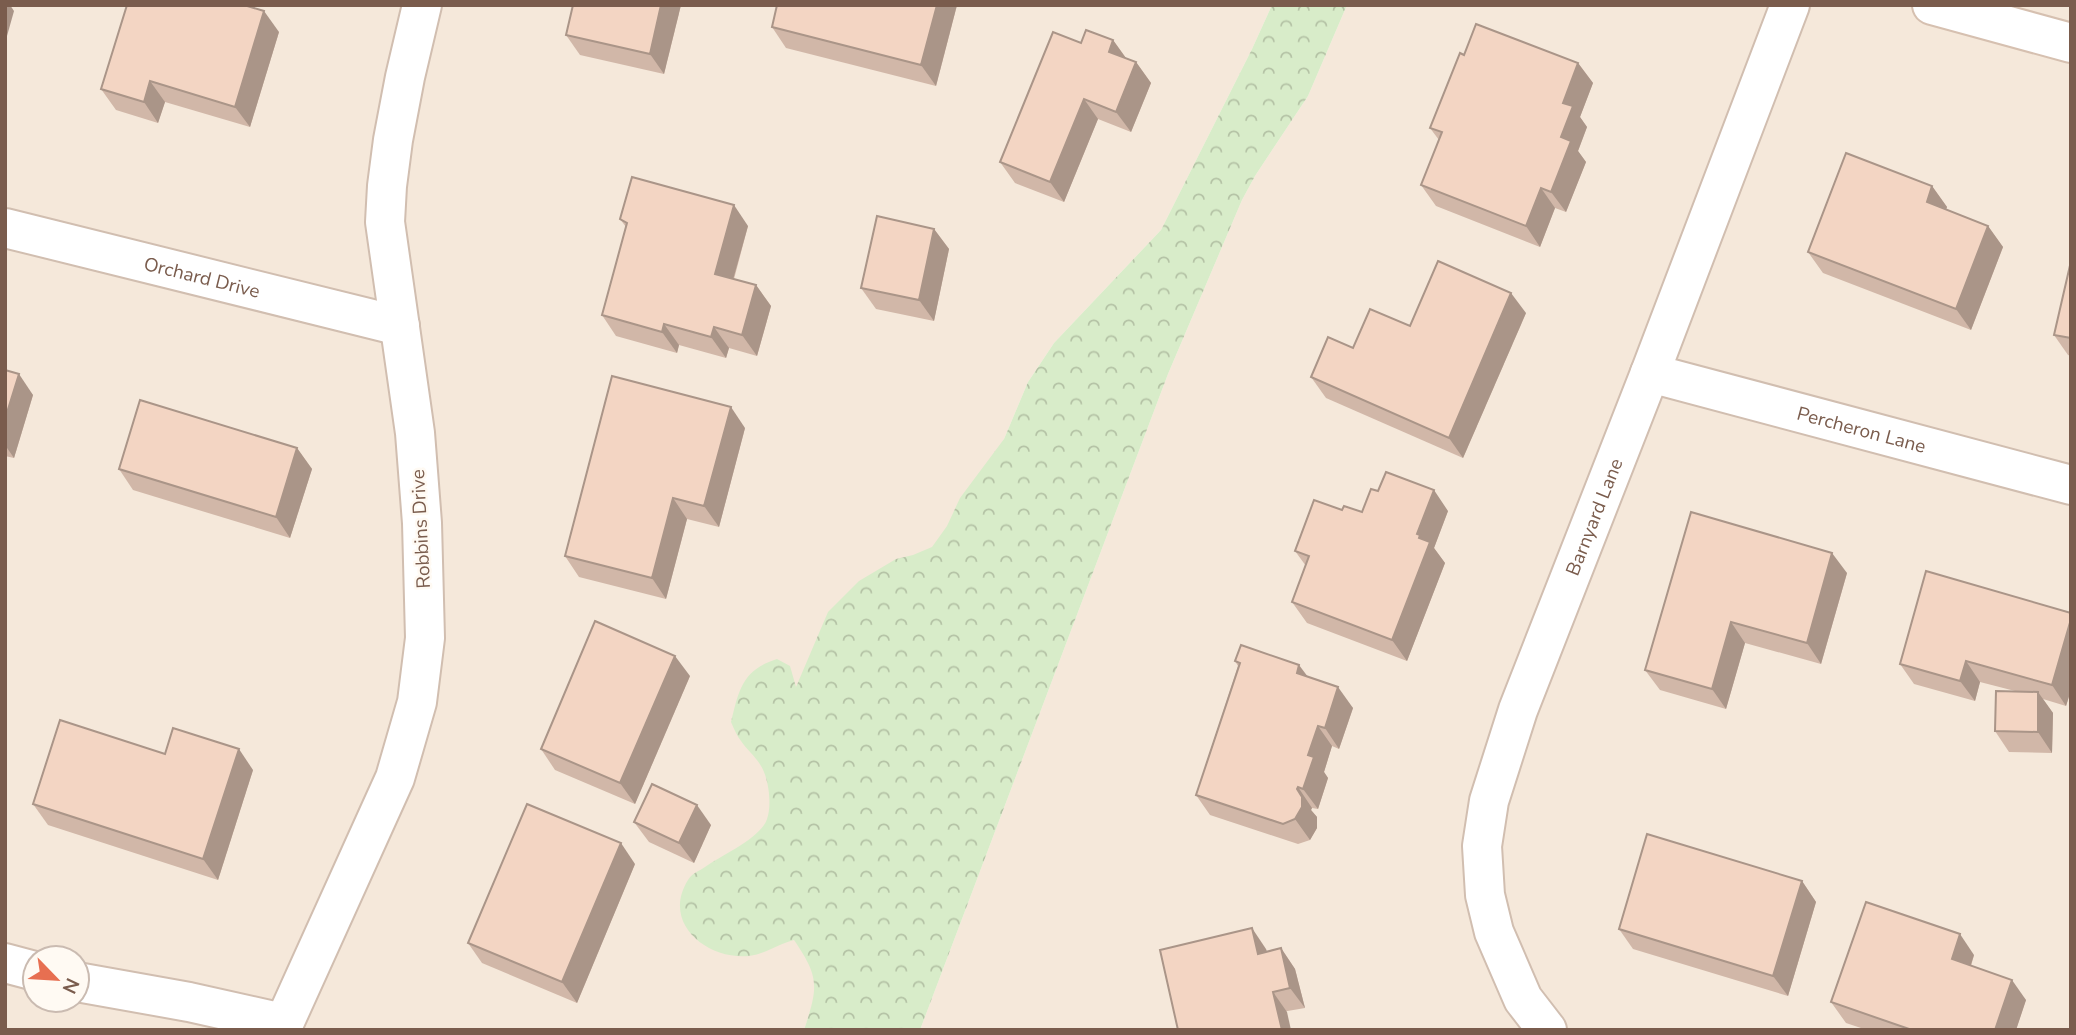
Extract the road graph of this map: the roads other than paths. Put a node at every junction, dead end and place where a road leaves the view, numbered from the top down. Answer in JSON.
{"nodes":[{"id":1,"x":422,"y":5,"type":"edge"},
{"id":2,"x":1790,"y":5,"type":"edge"},
{"id":3,"x":1932,"y":5,"type":"edge"},
{"id":4,"x":2071,"y":43,"type":"edge"},
{"id":5,"x":5,"y":228,"type":"edge"},
{"id":6,"x":400,"y":326,"type":"junction"},
{"id":7,"x":1650,"y":373,"type":"junction"},
{"id":8,"x":2071,"y":485,"type":"edge"},
{"id":9,"x":91,"y":984,"type":"edge"},
{"id":10,"x":282,"y":1026,"type":"edge"},
{"id":11,"x":1547,"y":1030,"type":"edge"}],
"edges":[{"from":1,"to":6,"type":"street","name":"Robbins Drive"},
{"from":2,"to":7,"type":"street","name":"Barnyard Lane"},
{"from":3,"to":4,"type":"street"},
{"from":5,"to":6,"type":"street","name":"Orchard Drive"},
{"from":6,"to":10,"type":"street","name":"Robbins Drive"},
{"from":7,"to":8,"type":"street","name":"Percheron Lane"},
{"from":7,"to":11,"type":"street","name":"Barnyard Lane"},
{"from":9,"to":10,"type":"street"}]}
